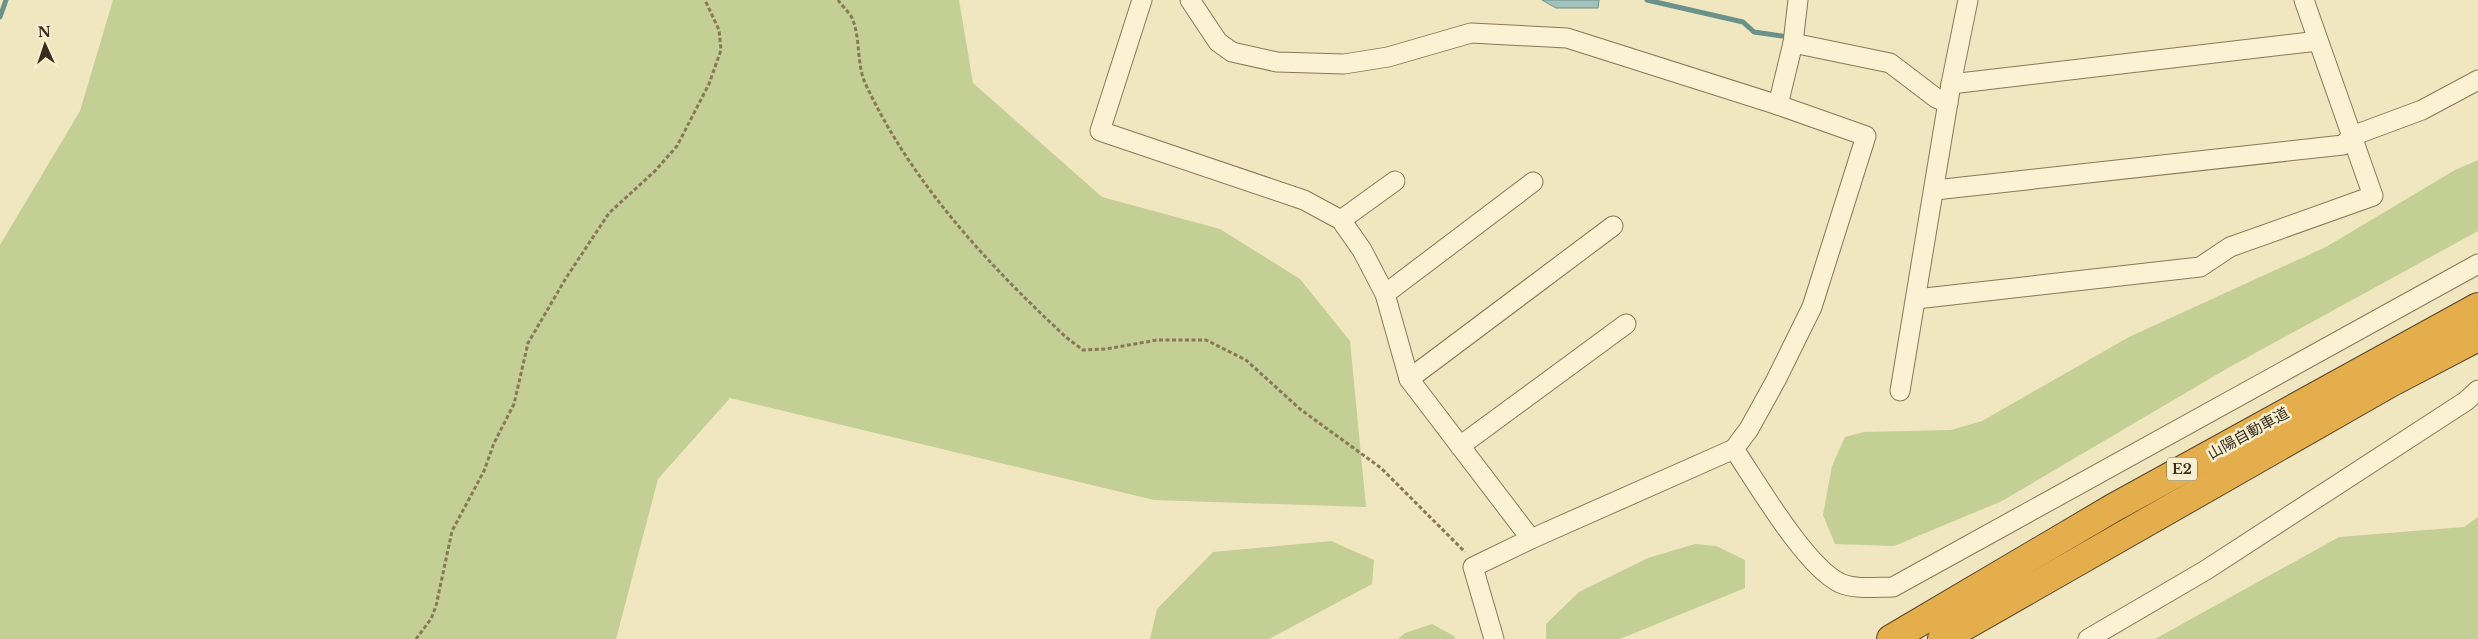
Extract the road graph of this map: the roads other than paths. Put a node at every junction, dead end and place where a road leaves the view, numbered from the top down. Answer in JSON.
{"nodes":[{"id":1,"x":1142,"y":0,"type":"edge"},
{"id":2,"x":1190,"y":0,"type":"edge"},
{"id":3,"x":1798,"y":0,"type":"edge"},
{"id":4,"x":1968,"y":0,"type":"edge"},
{"id":5,"x":2304,"y":0,"type":"edge"},
{"id":6,"x":2318,"y":41,"type":"junction"},
{"id":7,"x":1793,"y":43,"type":"junction"},
{"id":8,"x":2478,"y":80,"type":"edge"},
{"id":9,"x":1952,"y":84,"type":"junction"},
{"id":10,"x":1948,"y":103,"type":"junction"},
{"id":11,"x":1778,"y":105,"type":"junction"},
{"id":12,"x":2352,"y":136,"type":"junction"},
{"id":13,"x":1394,"y":181,"type":"dead end"},
{"id":14,"x":1533,"y":182,"type":"dead end"},
{"id":15,"x":1935,"y":190,"type":"junction"},
{"id":16,"x":1341,"y":220,"type":"junction"},
{"id":17,"x":1613,"y":226,"type":"dead end"},
{"id":18,"x":2478,"y":264,"type":"edge"},
{"id":19,"x":1385,"y":294,"type":"junction"},
{"id":20,"x":1916,"y":300,"type":"junction"},
{"id":21,"x":2478,"y":307,"type":"edge"},
{"id":22,"x":1626,"y":324,"type":"dead end"},
{"id":23,"x":2478,"y":336,"type":"edge"},
{"id":24,"x":1410,"y":379,"type":"junction"},
{"id":25,"x":2478,"y":390,"type":"edge"},
{"id":26,"x":1900,"y":391,"type":"dead end"},
{"id":27,"x":1460,"y":446,"type":"junction"},
{"id":28,"x":1734,"y":449,"type":"junction"},
{"id":29,"x":1531,"y":539,"type":"junction"},
{"id":30,"x":1494,"y":639,"type":"edge"},
{"id":31,"x":1891,"y":639,"type":"edge"},
{"id":32,"x":1942,"y":639,"type":"edge"},
{"id":33,"x":2088,"y":639,"type":"edge"}],
"edges":[{"from":1,"to":16,"type":"street"},
{"from":2,"to":11,"type":"street"},
{"from":3,"to":7,"type":"street"},
{"from":4,"to":9,"type":"street"},
{"from":5,"to":6,"type":"street"},
{"from":6,"to":9,"type":"street"},
{"from":6,"to":12,"type":"street"},
{"from":7,"to":10,"type":"street"},
{"from":7,"to":11,"type":"street"},
{"from":8,"to":12,"type":"street"},
{"from":9,"to":10,"type":"street"},
{"from":10,"to":15,"type":"street"},
{"from":11,"to":28,"type":"street"},
{"from":12,"to":15,"type":"street"},
{"from":12,"to":20,"type":"street"},
{"from":13,"to":16,"type":"street"},
{"from":14,"to":19,"type":"street"},
{"from":15,"to":20,"type":"street"},
{"from":16,"to":19,"type":"street"},
{"from":17,"to":24,"type":"street"},
{"from":18,"to":28,"type":"street"},
{"from":19,"to":24,"type":"street"},
{"from":20,"to":26,"type":"street"},
{"from":21,"to":31,"type":"highway","name":"山陽自動車道","number":"E2"},
{"from":22,"to":27,"type":"street"},
{"from":23,"to":32,"type":"highway","name":"山陽自動車道","number":"E2"},
{"from":24,"to":27,"type":"street"},
{"from":25,"to":33,"type":"street"},
{"from":27,"to":29,"type":"street"},
{"from":28,"to":29,"type":"street"},
{"from":29,"to":30,"type":"street"}]}
